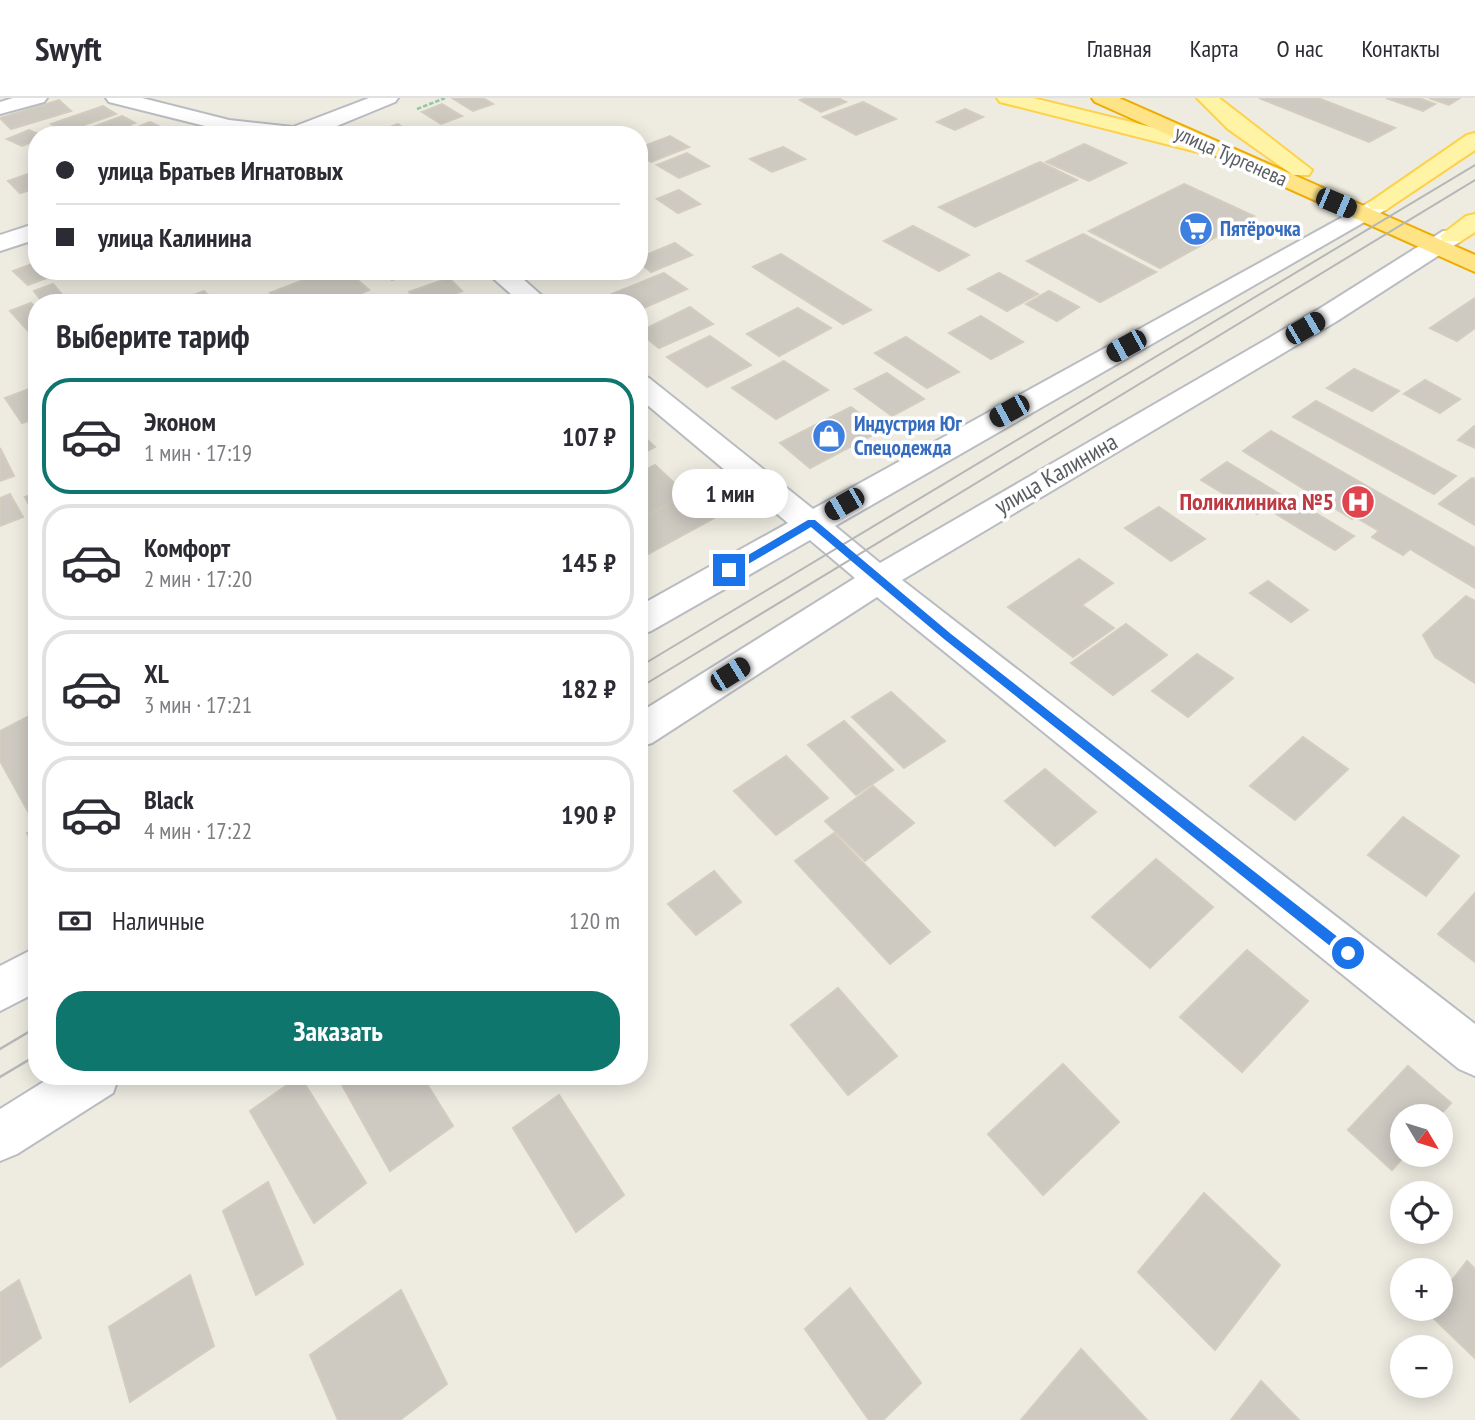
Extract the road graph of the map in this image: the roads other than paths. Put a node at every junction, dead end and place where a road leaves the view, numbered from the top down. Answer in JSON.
{"nodes":[{"id":1,"x":37,"y":98,"type":"edge"},
{"id":2,"x":116,"y":98,"type":"edge"},
{"id":3,"x":388,"y":98,"type":"edge"},
{"id":4,"x":1007,"y":98,"type":"edge"},
{"id":5,"x":1102,"y":98,"type":"edge"},
{"id":6,"x":1142,"y":98,"type":"edge"},
{"id":7,"x":1207,"y":98,"type":"edge"},
{"id":8,"x":0,"y":108,"type":"edge"},
{"id":9,"x":229,"y":126,"type":"edge"},
{"id":10,"x":315,"y":126,"type":"edge"},
{"id":11,"x":1475,"y":140,"type":"edge"},
{"id":12,"x":1213,"y":149,"type":"junction"},
{"id":13,"x":1301,"y":170,"type":"junction"},
{"id":14,"x":1371,"y":209,"type":"junction"},
{"id":15,"x":1475,"y":221,"type":"edge"},
{"id":16,"x":28,"y":233,"type":"edge"},
{"id":17,"x":1444,"y":241,"type":"junction"},
{"id":18,"x":0,"y":244,"type":"edge"},
{"id":19,"x":1475,"y":246,"type":"edge"},
{"id":20,"x":1475,"y":264,"type":"edge"},
{"id":21,"x":509,"y":280,"type":"edge"},
{"id":22,"x":526,"y":294,"type":"edge"},
{"id":23,"x":648,"y":391,"type":"edge"},
{"id":24,"x":811,"y":523,"type":"junction"},
{"id":25,"x":880,"y":578,"type":"junction"},
{"id":26,"x":648,"y":617,"type":"edge"},
{"id":27,"x":648,"y":726,"type":"edge"},
{"id":28,"x":28,"y":973,"type":"edge"},
{"id":29,"x":0,"y":990,"type":"edge"},
{"id":30,"x":1475,"y":1053,"type":"edge"},
{"id":31,"x":82,"y":1085,"type":"edge"},
{"id":32,"x":0,"y":1137,"type":"edge"}],
"edges":[{"from":1,"to":8,"type":"street"},
{"from":2,"to":9,"type":"street"},
{"from":3,"to":10,"type":"street"},
{"from":4,"to":12,"type":"main road"},
{"from":5,"to":12,"type":"highway","name":"улица Тургенева"},
{"from":6,"to":13,"type":"highway","name":"улица Тургенева"},
{"from":7,"to":13,"type":"main road"},
{"from":11,"to":14,"type":"main road"},
{"from":12,"to":14,"type":"highway","name":"улица Тургенева"},
{"from":13,"to":14,"type":"highway","name":"улица Тургенева"},
{"from":14,"to":17,"type":"highway","name":"улица Тургенева"},
{"from":14,"to":24,"type":"street"},
{"from":15,"to":17,"type":"main road","name":"улица Калинина"},
{"from":16,"to":18,"type":"street"},
{"from":17,"to":19,"type":"highway","name":"улица Тургенева"},
{"from":17,"to":20,"type":"highway","name":"улица Тургенева"},
{"from":17,"to":25,"type":"street","name":"улица Калинина"},
{"from":21,"to":22,"type":"street"},
{"from":23,"to":24,"type":"street"},
{"from":24,"to":25,"type":"street"},
{"from":24,"to":26,"type":"street"},
{"from":25,"to":27,"type":"street","name":"улица Калинина"},
{"from":25,"to":30,"type":"street"},
{"from":28,"to":29,"type":"street"},
{"from":31,"to":32,"type":"street"}]}
